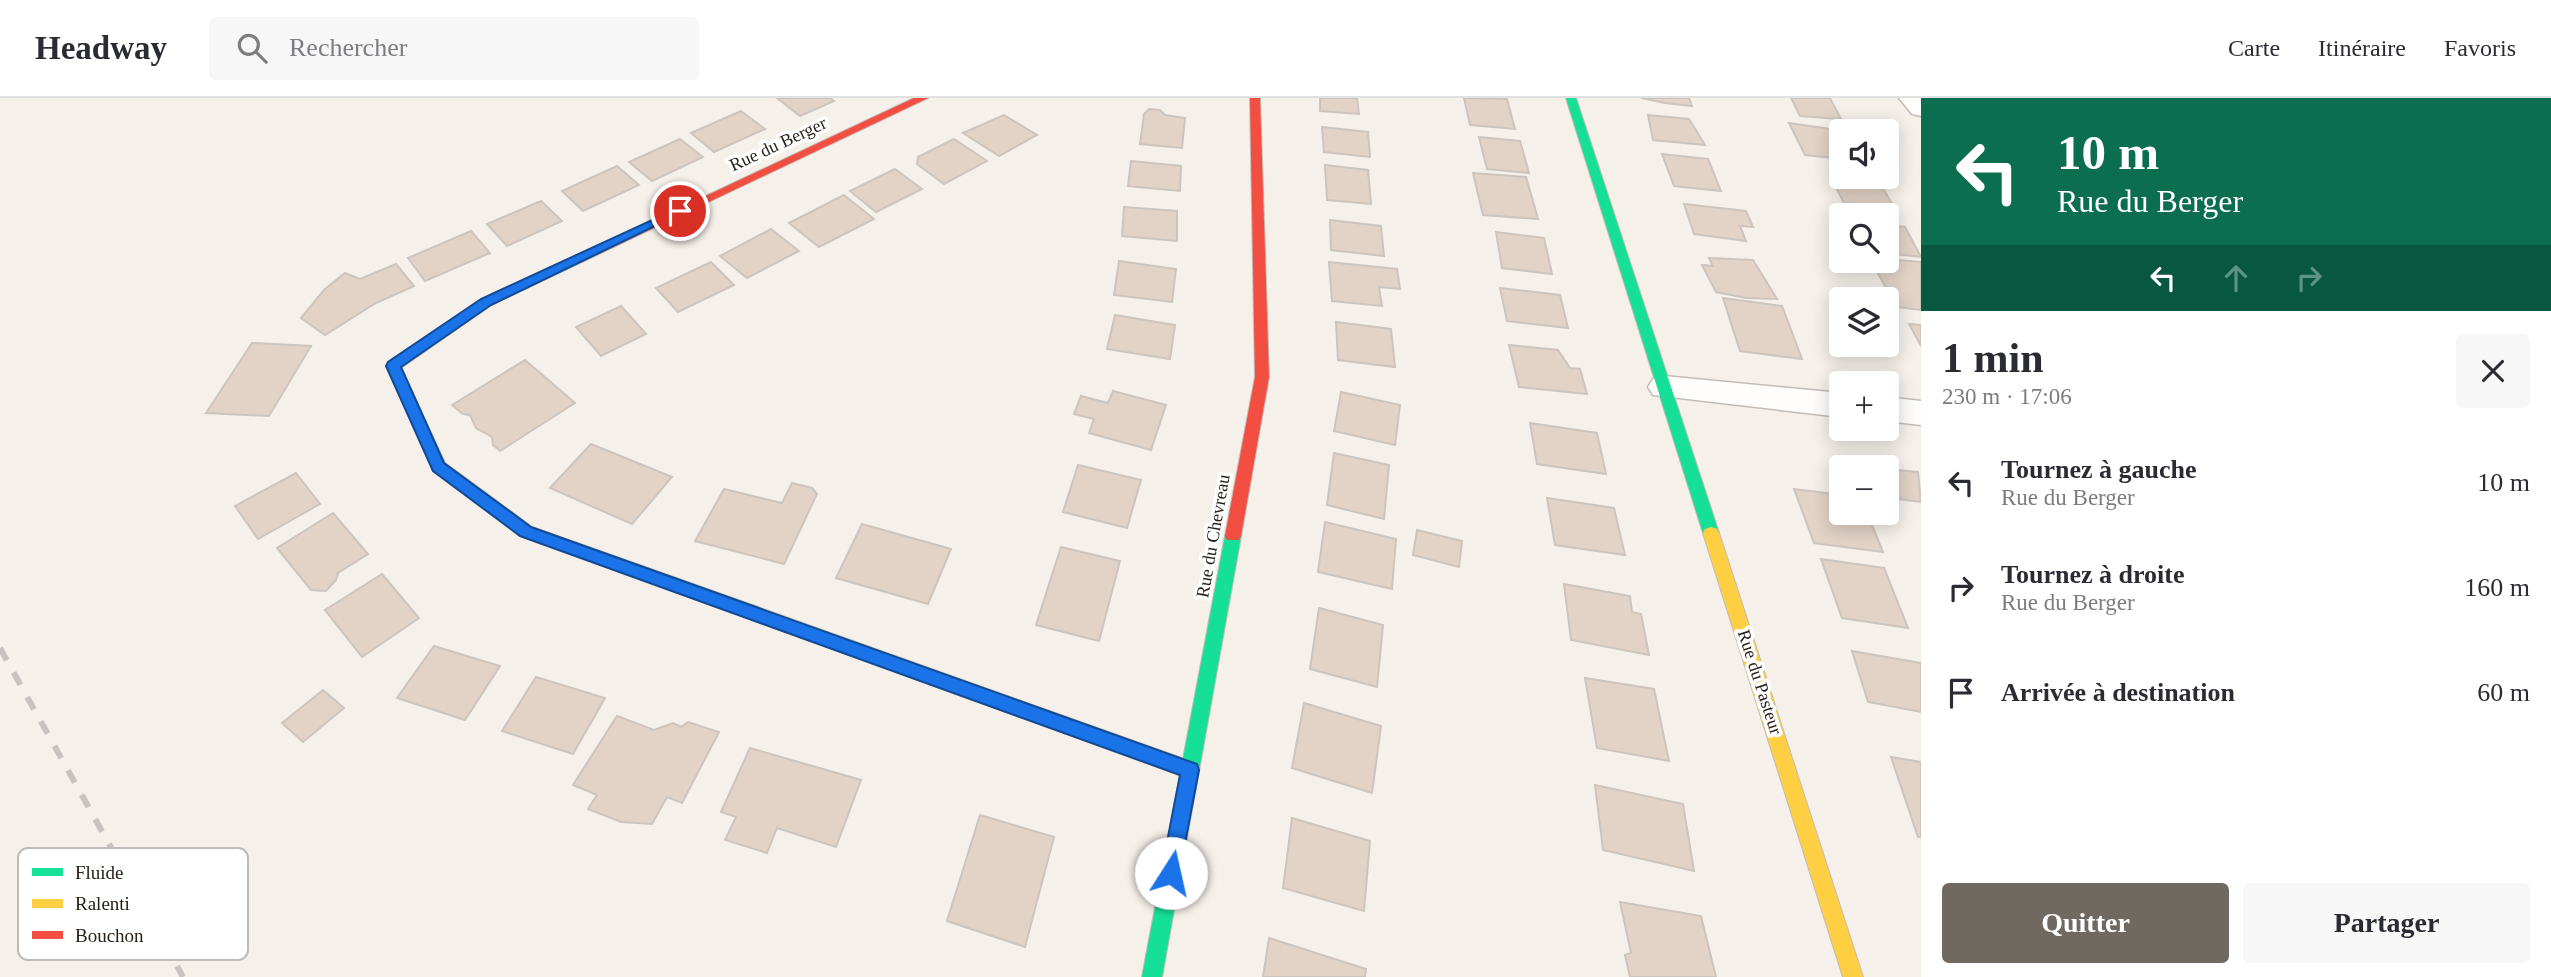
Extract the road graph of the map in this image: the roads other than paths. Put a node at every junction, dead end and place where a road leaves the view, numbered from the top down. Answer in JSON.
{"nodes":[{"id":1,"x":923,"y":98,"type":"edge"},
{"id":2,"x":1255,"y":98,"type":"edge"},
{"id":3,"x":1571,"y":98,"type":"edge"},
{"id":4,"x":1911,"y":98,"type":"edge"},
{"id":5,"x":1921,"y":109,"type":"edge"},
{"id":6,"x":1664,"y":387,"type":"junction"},
{"id":7,"x":1829,"y":404,"type":"edge"},
{"id":8,"x":1899,"y":410,"type":"edge"},
{"id":9,"x":1921,"y":413,"type":"edge"},
{"id":10,"x":1190,"y":770,"type":"junction"},
{"id":11,"x":1152,"y":977,"type":"edge"},
{"id":12,"x":1853,"y":977,"type":"edge"}],
"edges":[{"from":1,"to":10,"type":"street","name":"Rue du Berger"},
{"from":2,"to":10,"type":"street","name":"Rue du Chevreau"},
{"from":3,"to":6,"type":"street","name":"Rue du Pasteur"},
{"from":4,"to":5,"type":"street"},
{"from":6,"to":7,"type":"street"},
{"from":6,"to":12,"type":"street","name":"Rue du Pasteur"},
{"from":8,"to":9,"type":"street"},
{"from":10,"to":11,"type":"street","name":"Rue du Chevreau"}]}
